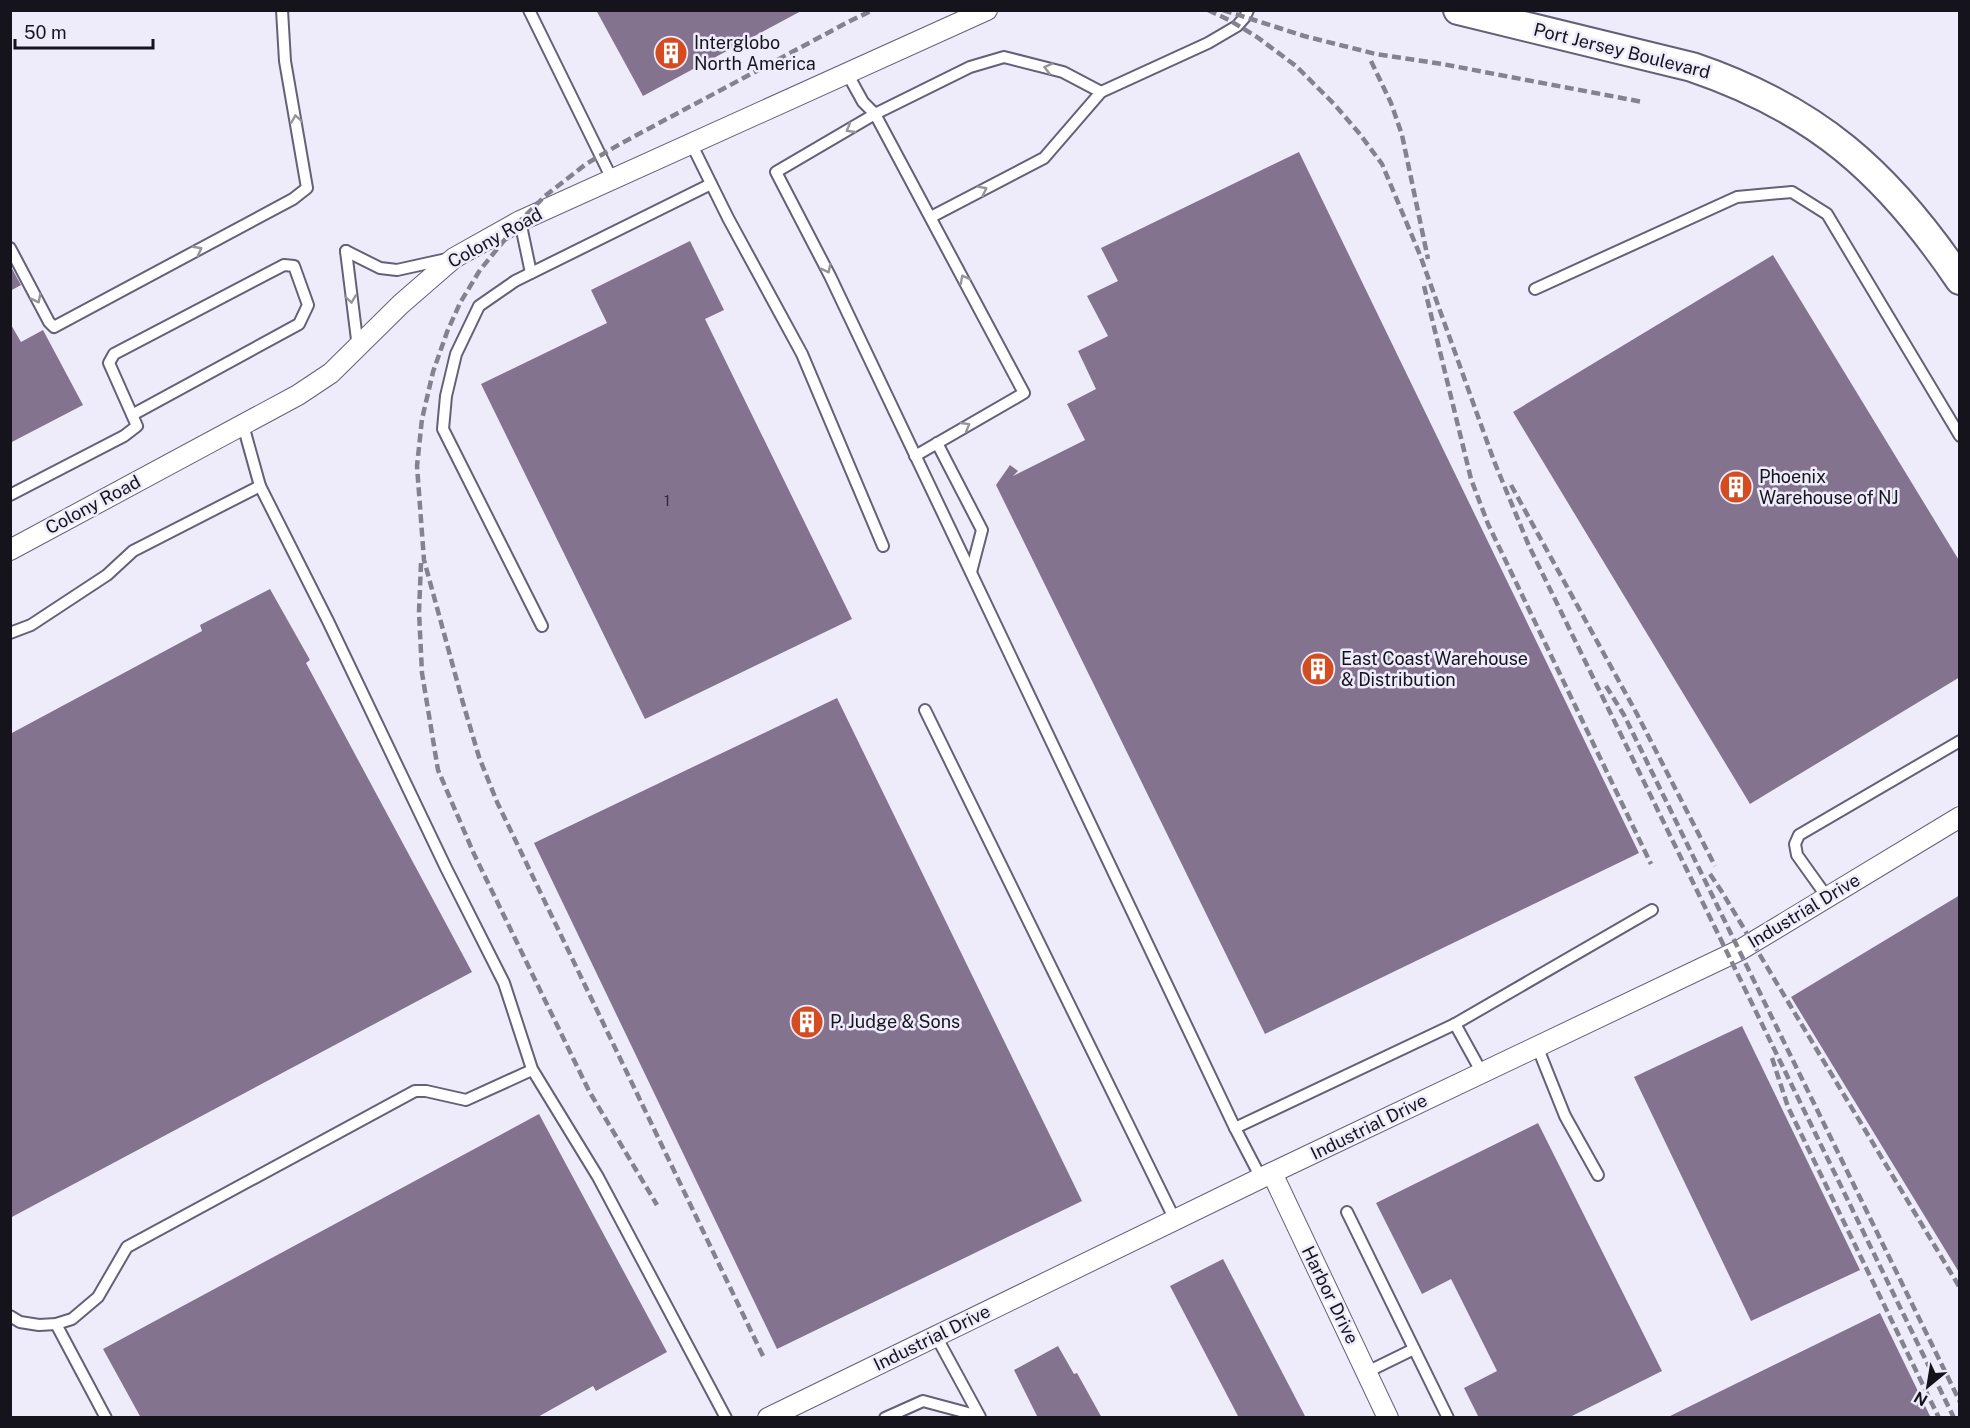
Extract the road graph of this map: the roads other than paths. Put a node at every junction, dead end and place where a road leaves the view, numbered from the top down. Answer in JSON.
{"nodes":[{"id":1,"x":282,"y":10,"type":"edge"},
{"id":2,"x":529,"y":10,"type":"edge"},
{"id":3,"x":987,"y":10,"type":"edge"},
{"id":4,"x":1248,"y":10,"type":"edge"},
{"id":5,"x":1458,"y":10,"type":"edge"},
{"id":6,"x":847,"y":73,"type":"junction"},
{"id":7,"x":1101,"y":92,"type":"junction"},
{"id":8,"x":875,"y":114,"type":"junction"},
{"id":9,"x":691,"y":143,"type":"junction"},
{"id":10,"x":612,"y":179,"type":"junction"},
{"id":11,"x":711,"y":184,"type":"junction"},
{"id":12,"x":931,"y":217,"type":"junction"},
{"id":13,"x":520,"y":221,"type":"junction"},
{"id":14,"x":10,"y":248,"type":"edge"},
{"id":15,"x":454,"y":258,"type":"junction"},
{"id":16,"x":531,"y":273,"type":"junction"},
{"id":17,"x":1959,"y":280,"type":"edge"},
{"id":18,"x":1535,"y":290,"type":"dead end"},
{"id":19,"x":358,"y":348,"type":"junction"},
{"id":20,"x":132,"y":415,"type":"junction"},
{"id":21,"x":243,"y":425,"type":"junction"},
{"id":22,"x":1959,"y":436,"type":"edge"},
{"id":23,"x":937,"y":443,"type":"junction"},
{"id":24,"x":915,"y":456,"type":"junction"},
{"id":25,"x":260,"y":486,"type":"junction"},
{"id":26,"x":10,"y":495,"type":"edge"},
{"id":27,"x":883,"y":546,"type":"dead end"},
{"id":28,"x":10,"y":550,"type":"edge"},
{"id":29,"x":971,"y":572,"type":"junction"},
{"id":30,"x":542,"y":627,"type":"dead end"},
{"id":31,"x":10,"y":633,"type":"edge"},
{"id":32,"x":925,"y":710,"type":"dead end"},
{"id":33,"x":1959,"y":741,"type":"edge"},
{"id":34,"x":1959,"y":817,"type":"edge"},
{"id":35,"x":1827,"y":897,"type":"junction"},
{"id":36,"x":1652,"y":910,"type":"dead end"},
{"id":37,"x":1455,"y":1024,"type":"junction"},
{"id":38,"x":1537,"y":1046,"type":"junction"},
{"id":39,"x":532,"y":1070,"type":"junction"},
{"id":40,"x":1482,"y":1073,"type":"junction"},
{"id":41,"x":1235,"y":1128,"type":"junction"},
{"id":42,"x":1267,"y":1175,"type":"junction"},
{"id":43,"x":1598,"y":1175,"type":"dead end"},
{"id":44,"x":1347,"y":1212,"type":"dead end"},
{"id":45,"x":1174,"y":1220,"type":"junction"},
{"id":46,"x":10,"y":1316,"type":"edge"},
{"id":47,"x":56,"y":1324,"type":"junction"},
{"id":48,"x":936,"y":1336,"type":"junction"},
{"id":49,"x":1414,"y":1349,"type":"junction"},
{"id":50,"x":1367,"y":1372,"type":"junction"},
{"id":51,"x":979,"y":1417,"type":"edge"},
{"id":52,"x":106,"y":1418,"type":"edge"},
{"id":53,"x":726,"y":1418,"type":"edge"},
{"id":54,"x":768,"y":1418,"type":"edge"},
{"id":55,"x":885,"y":1418,"type":"edge"},
{"id":56,"x":1388,"y":1418,"type":"edge"},
{"id":57,"x":1448,"y":1418,"type":"edge"}],
"edges":[{"from":14,"to":1,"type":"lane","one_way":true},
{"from":2,"to":10,"type":"lane"},
{"from":3,"to":6,"type":"street","name":"Colony Road"},
{"from":4,"to":7,"type":"lane"},
{"from":5,"to":17,"type":"street","name":"Port Jersey Boulevard"},
{"from":6,"to":8,"type":"lane"},
{"from":6,"to":9,"type":"street","name":"Colony Road"},
{"from":7,"to":8,"type":"lane","one_way":true},
{"from":12,"to":7,"type":"lane","one_way":true},
{"from":8,"to":12,"type":"lane"},
{"from":8,"to":24,"type":"lane","one_way":true},
{"from":9,"to":10,"type":"street","name":"Colony Road"},
{"from":9,"to":11,"type":"lane"},
{"from":10,"to":13,"type":"street","name":"Colony Road"},
{"from":11,"to":16,"type":"lane"},
{"from":11,"to":27,"type":"lane"},
{"from":23,"to":12,"type":"lane","one_way":true},
{"from":13,"to":15,"type":"street","name":"Colony Road"},
{"from":13,"to":16,"type":"lane"},
{"from":15,"to":19,"type":"street","name":"Colony Road"},
{"from":15,"to":19,"type":"lane","one_way":true},
{"from":16,"to":30,"type":"lane"},
{"from":18,"to":22,"type":"lane"},
{"from":19,"to":21,"type":"street","name":"Colony Road"},
{"from":20,"to":20,"type":"lane"},
{"from":20,"to":26,"type":"lane"},
{"from":21,"to":25,"type":"lane"},
{"from":21,"to":28,"type":"street","name":"Colony Road"},
{"from":23,"to":24,"type":"lane"},
{"from":23,"to":29,"type":"lane"},
{"from":24,"to":29,"type":"lane"},
{"from":25,"to":31,"type":"lane"},
{"from":25,"to":39,"type":"lane"},
{"from":29,"to":41,"type":"lane"},
{"from":32,"to":45,"type":"lane"},
{"from":33,"to":35,"type":"lane"},
{"from":34,"to":35,"type":"street","name":"Industrial Drive"},
{"from":35,"to":38,"type":"street","name":"Industrial Drive"},
{"from":36,"to":37,"type":"lane"},
{"from":37,"to":40,"type":"lane"},
{"from":37,"to":41,"type":"lane"},
{"from":38,"to":40,"type":"street","name":"Industrial Drive"},
{"from":38,"to":43,"type":"lane"},
{"from":39,"to":47,"type":"lane"},
{"from":39,"to":53,"type":"lane"},
{"from":40,"to":42,"type":"street","name":"Industrial Drive"},
{"from":41,"to":42,"type":"lane"},
{"from":42,"to":45,"type":"street","name":"Industrial Drive"},
{"from":42,"to":50,"type":"street","name":"Harbor Drive"},
{"from":44,"to":49,"type":"lane"},
{"from":45,"to":48,"type":"street","name":"Industrial Drive"},
{"from":46,"to":47,"type":"lane"},
{"from":47,"to":52,"type":"lane"},
{"from":48,"to":51,"type":"lane"},
{"from":48,"to":54,"type":"street","name":"Industrial Drive"},
{"from":49,"to":50,"type":"lane"},
{"from":49,"to":57,"type":"lane"},
{"from":50,"to":56,"type":"street","name":"Harbor Drive"},
{"from":51,"to":55,"type":"lane"}]}
